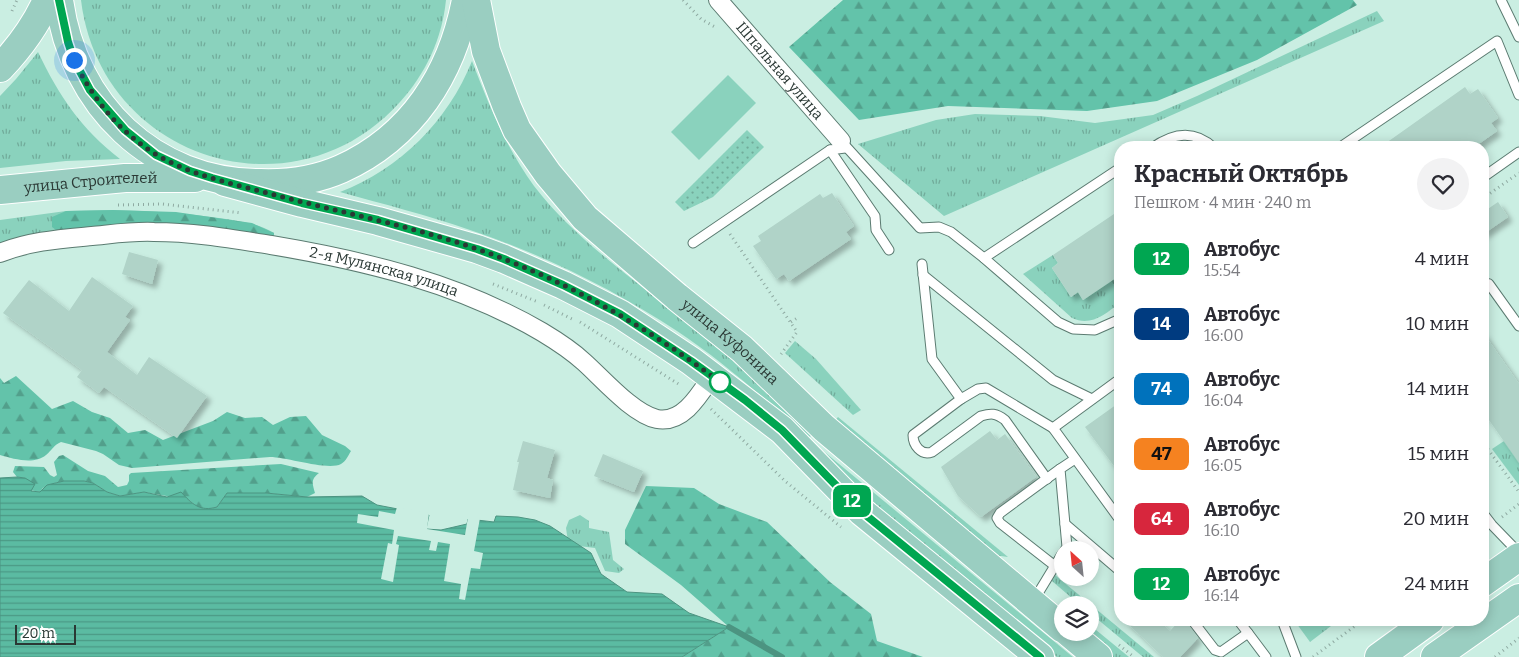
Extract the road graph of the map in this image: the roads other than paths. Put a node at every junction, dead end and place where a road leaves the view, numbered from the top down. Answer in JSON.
{"nodes":[{"id":1,"x":47,"y":0,"type":"edge"},
{"id":2,"x":59,"y":0,"type":"edge"},
{"id":3,"x":466,"y":0,"type":"edge"},
{"id":4,"x":476,"y":0,"type":"edge"},
{"id":5,"x":718,"y":0,"type":"edge"},
{"id":6,"x":1501,"y":0,"type":"edge"},
{"id":7,"x":1519,"y":37,"type":"edge"},
{"id":8,"x":0,"y":68,"type":"edge"},
{"id":9,"x":1519,"y":94,"type":"edge"},
{"id":10,"x":1163,"y":141,"type":"edge"},
{"id":11,"x":1205,"y":141,"type":"edge"},
{"id":12,"x":1349,"y":141,"type":"edge"},
{"id":13,"x":839,"y":146,"type":"junction"},
{"id":14,"x":1519,"y":152,"type":"edge"},
{"id":15,"x":1114,"y":172,"type":"edge"},
{"id":16,"x":1489,"y":173,"type":"edge"},
{"id":17,"x":218,"y":180,"type":"junction"},
{"id":18,"x":0,"y":190,"type":"edge"},
{"id":19,"x":693,"y":243,"type":"dead end"},
{"id":20,"x":889,"y":250,"type":"dead end"},
{"id":21,"x":0,"y":253,"type":"edge"},
{"id":22,"x":984,"y":258,"type":"junction"},
{"id":23,"x":922,"y":264,"type":"dead end"},
{"id":24,"x":923,"y":275,"type":"junction"},
{"id":25,"x":1489,"y":284,"type":"edge"},
{"id":26,"x":1114,"y":322,"type":"edge"},
{"id":27,"x":1519,"y":326,"type":"edge"},
{"id":28,"x":1114,"y":383,"type":"edge"},
{"id":29,"x":705,"y":386,"type":"junction"},
{"id":30,"x":961,"y":399,"type":"junction"},
{"id":31,"x":1092,"y":399,"type":"junction"},
{"id":32,"x":1053,"y":428,"type":"junction"},
{"id":33,"x":1075,"y":459,"type":"junction"},
{"id":34,"x":1060,"y":469,"type":"junction"},
{"id":35,"x":1047,"y":479,"type":"junction"},
{"id":36,"x":1114,"y":512,"type":"edge"},
{"id":37,"x":1489,"y":521,"type":"edge"},
{"id":38,"x":1065,"y":524,"type":"junction"},
{"id":39,"x":1066,"y":541,"type":"edge"},
{"id":40,"x":1519,"y":553,"type":"edge"},
{"id":41,"x":1519,"y":557,"type":"edge"},
{"id":42,"x":1054,"y":565,"type":"edge"},
{"id":43,"x":1114,"y":566,"type":"edge"},
{"id":44,"x":1054,"y":568,"type":"edge"},
{"id":45,"x":1489,"y":578,"type":"edge"},
{"id":46,"x":1519,"y":598,"type":"edge"},
{"id":47,"x":1032,"y":602,"type":"junction"},
{"id":48,"x":1489,"y":619,"type":"edge"},
{"id":49,"x":1054,"y":621,"type":"edge"},
{"id":50,"x":1196,"y":626,"type":"edge"},
{"id":51,"x":1242,"y":626,"type":"edge"},
{"id":52,"x":1284,"y":626,"type":"edge"},
{"id":53,"x":1422,"y":626,"type":"edge"},
{"id":54,"x":1480,"y":626,"type":"edge"},
{"id":55,"x":1248,"y":634,"type":"junction"},
{"id":56,"x":1079,"y":641,"type":"edge"},
{"id":57,"x":1040,"y":657,"type":"edge"},
{"id":58,"x":1098,"y":657,"type":"edge"},
{"id":59,"x":1266,"y":657,"type":"edge"},
{"id":60,"x":1296,"y":657,"type":"edge"},
{"id":61,"x":1379,"y":657,"type":"edge"},
{"id":62,"x":1436,"y":657,"type":"edge"}],
"edges":[{"from":1,"to":8,"type":"main road"},
{"from":2,"to":17,"type":"main road"},
{"from":3,"to":17,"type":"main road"},
{"from":4,"to":47,"type":"main road","name":"улица Куфонина"},
{"from":5,"to":13,"type":"street","name":"Шпальная улица"},
{"from":6,"to":7,"type":"lane"},
{"from":9,"to":12,"type":"lane"},
{"from":10,"to":11,"type":"lane"},
{"from":13,"to":19,"type":"lane"},
{"from":13,"to":20,"type":"lane"},
{"from":13,"to":22,"type":"lane"},
{"from":14,"to":16,"type":"lane"},
{"from":15,"to":22,"type":"lane"},
{"from":17,"to":18,"type":"main road","name":"улица Строителей"},
{"from":17,"to":29,"type":"main road"},
{"from":21,"to":29,"type":"street","name":"2-я Мулянская улица"},
{"from":22,"to":26,"type":"lane"},
{"from":23,"to":24,"type":"lane"},
{"from":24,"to":30,"type":"lane"},
{"from":24,"to":31,"type":"lane"},
{"from":25,"to":27,"type":"lane"},
{"from":28,"to":31,"type":"lane"},
{"from":29,"to":57,"type":"main road"},
{"from":30,"to":32,"type":"lane"},
{"from":30,"to":35,"type":"lane"},
{"from":31,"to":32,"type":"lane"},
{"from":32,"to":33,"type":"lane"},
{"from":33,"to":34,"type":"lane"},
{"from":33,"to":36,"type":"lane"},
{"from":34,"to":35,"type":"lane"},
{"from":34,"to":38,"type":"lane"},
{"from":35,"to":42,"type":"lane"},
{"from":37,"to":40,"type":"lane"},
{"from":38,"to":39,"type":"lane"},
{"from":38,"to":43,"type":"lane"},
{"from":41,"to":45,"type":"main road"},
{"from":44,"to":47,"type":"lane"},
{"from":46,"to":48,"type":"main road"},
{"from":47,"to":49,"type":"main road","name":"улица Куфонина"},
{"from":50,"to":55,"type":"lane"},
{"from":51,"to":55,"type":"lane"},
{"from":52,"to":60,"type":"lane"},
{"from":53,"to":61,"type":"main road"},
{"from":54,"to":62,"type":"main road"},
{"from":55,"to":59,"type":"lane"},
{"from":56,"to":58,"type":"main road"}]}
